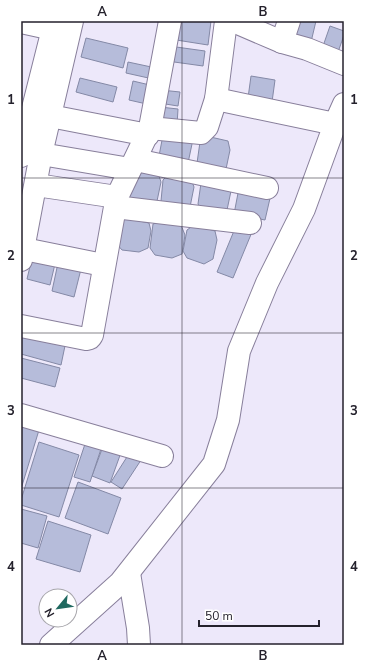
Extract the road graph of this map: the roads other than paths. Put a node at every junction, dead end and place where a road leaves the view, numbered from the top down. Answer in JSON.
{"nodes":[{"id":1,"x":170,"y":21,"type":"edge"},
{"id":2,"x":226,"y":21,"type":"edge"},
{"id":3,"x":233,"y":21,"type":"edge"},
{"id":4,"x":289,"y":21,"type":"edge"},
{"id":5,"x":21,"y":22,"type":"edge"},
{"id":6,"x":60,"y":24,"type":"edge"},
{"id":7,"x":282,"y":42,"type":"junction"},
{"id":8,"x":344,"y":64,"type":"edge"},
{"id":9,"x":216,"y":99,"type":"junction"},
{"id":10,"x":344,"y":104,"type":"edge"},
{"id":11,"x":50,"y":116,"type":"junction"},
{"id":12,"x":335,"y":124,"type":"junction"},
{"id":13,"x":149,"y":131,"type":"junction"},
{"id":14,"x":26,"y":155,"type":"edge"},
{"id":15,"x":133,"y":165,"type":"junction"},
{"id":16,"x":36,"y":185,"type":"junction"},
{"id":17,"x":267,"y":188,"type":"dead end"},
{"id":18,"x":116,"y":202,"type":"junction"},
{"id":19,"x":250,"y":223,"type":"dead end"},
{"id":20,"x":22,"y":254,"type":"edge"},
{"id":21,"x":103,"y":265,"type":"junction"},
{"id":22,"x":21,"y":326,"type":"edge"},
{"id":23,"x":21,"y":415,"type":"edge"},
{"id":24,"x":162,"y":456,"type":"dead end"},
{"id":25,"x":129,"y":573,"type":"junction"},
{"id":26,"x":51,"y":645,"type":"edge"},
{"id":27,"x":139,"y":645,"type":"edge"}],
"edges":[{"from":1,"to":13,"type":"street"},
{"from":2,"to":9,"type":"street"},
{"from":3,"to":7,"type":"street"},
{"from":4,"to":7,"type":"street"},
{"from":5,"to":6,"type":"street"},
{"from":6,"to":11,"type":"street"},
{"from":6,"to":14,"type":"street"},
{"from":7,"to":8,"type":"street"},
{"from":9,"to":12,"type":"street"},
{"from":9,"to":13,"type":"street"},
{"from":10,"to":12,"type":"street"},
{"from":11,"to":13,"type":"street"},
{"from":11,"to":14,"type":"street"},
{"from":12,"to":25,"type":"street"},
{"from":13,"to":15,"type":"street"},
{"from":14,"to":15,"type":"street"},
{"from":14,"to":16,"type":"street"},
{"from":15,"to":17,"type":"street"},
{"from":15,"to":18,"type":"street"},
{"from":16,"to":18,"type":"street"},
{"from":16,"to":20,"type":"street"},
{"from":18,"to":19,"type":"street"},
{"from":18,"to":21,"type":"street"},
{"from":20,"to":21,"type":"street"},
{"from":21,"to":22,"type":"street"},
{"from":23,"to":24,"type":"street"},
{"from":25,"to":26,"type":"street"},
{"from":25,"to":27,"type":"street"}]}
